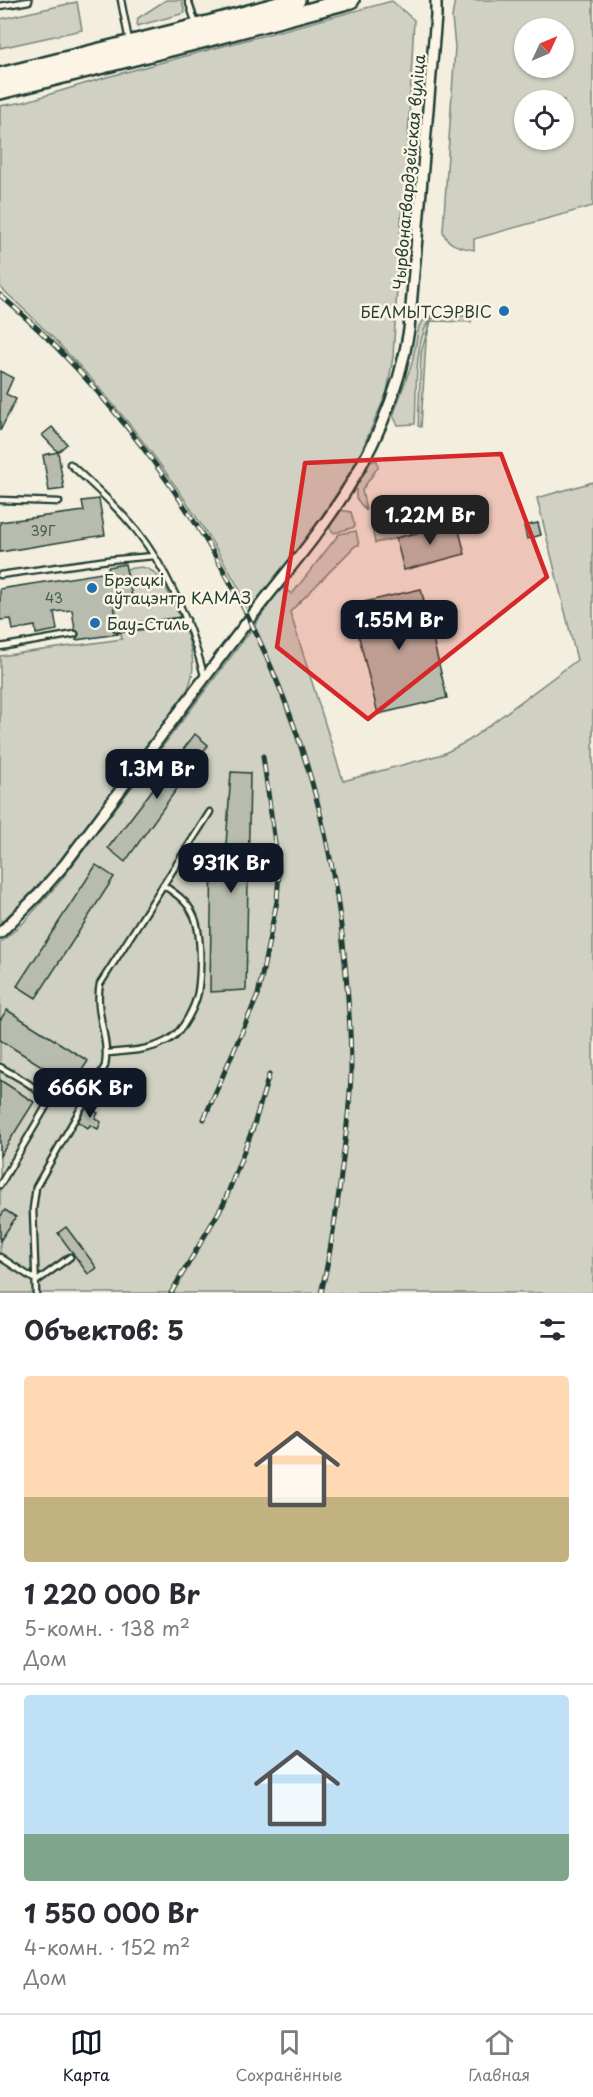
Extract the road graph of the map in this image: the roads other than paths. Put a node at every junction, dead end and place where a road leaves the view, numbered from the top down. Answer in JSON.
{"nodes":[{"id":1,"x":121,"y":0,"type":"edge"},
{"id":2,"x":188,"y":0,"type":"edge"},
{"id":3,"x":297,"y":0,"type":"edge"},
{"id":4,"x":351,"y":0,"type":"edge"},
{"id":5,"x":436,"y":0,"type":"edge"},
{"id":6,"x":29,"y":1,"type":"edge"},
{"id":7,"x":0,"y":6,"type":"edge"},
{"id":8,"x":200,"y":34,"type":"junction"},
{"id":9,"x":131,"y":51,"type":"junction"},
{"id":10,"x":0,"y":76,"type":"edge"},
{"id":11,"x":0,"y":91,"type":"edge"},
{"id":12,"x":70,"y":464,"type":"dead end"},
{"id":13,"x":0,"y":500,"type":"edge"},
{"id":14,"x":59,"y":502,"type":"dead end"},
{"id":15,"x":154,"y":556,"type":"junction"},
{"id":16,"x":0,"y":575,"type":"edge"},
{"id":17,"x":187,"y":620,"type":"junction"},
{"id":18,"x":117,"y":629,"type":"dead end"},
{"id":19,"x":75,"y":634,"type":"dead end"},
{"id":20,"x":0,"y":647,"type":"edge"},
{"id":21,"x":205,"y":678,"type":"junction"},
{"id":22,"x":210,"y":812,"type":"dead end"},
{"id":23,"x":163,"y":885,"type":"junction"},
{"id":24,"x":0,"y":933,"type":"edge"},
{"id":25,"x":107,"y":1053,"type":"junction"},
{"id":26,"x":0,"y":1067,"type":"edge"},
{"id":27,"x":0,"y":1185,"type":"edge"},
{"id":28,"x":0,"y":1257,"type":"edge"},
{"id":29,"x":70,"y":1257,"type":"dead end"},
{"id":30,"x":37,"y":1281,"type":"junction"},
{"id":31,"x":36,"y":1293,"type":"edge"}],
"edges":[{"from":1,"to":9,"type":"lane"},
{"from":2,"to":8,"type":"lane"},
{"from":3,"to":8,"type":"highway"},
{"from":4,"to":8,"type":"highway"},
{"from":5,"to":21,"type":"street","name":"Чырвонагвардзейская вуліца"},
{"from":6,"to":7,"type":"lane"},
{"from":8,"to":9,"type":"highway"},
{"from":9,"to":10,"type":"highway"},
{"from":9,"to":11,"type":"highway"},
{"from":12,"to":15,"type":"lane"},
{"from":13,"to":14,"type":"lane"},
{"from":15,"to":16,"type":"lane"},
{"from":15,"to":17,"type":"lane"},
{"from":17,"to":18,"type":"lane"},
{"from":17,"to":21,"type":"lane"},
{"from":19,"to":20,"type":"lane"},
{"from":21,"to":24,"type":"street","name":"Чырвонагвардзейская вуліца"},
{"from":22,"to":23,"type":"lane"},
{"from":23,"to":25,"type":"lane"},
{"from":23,"to":25,"type":"lane"},
{"from":25,"to":30,"type":"lane"},
{"from":26,"to":27,"type":"lane"},
{"from":28,"to":30,"type":"lane"},
{"from":29,"to":30,"type":"lane"},
{"from":30,"to":31,"type":"lane"}]}
